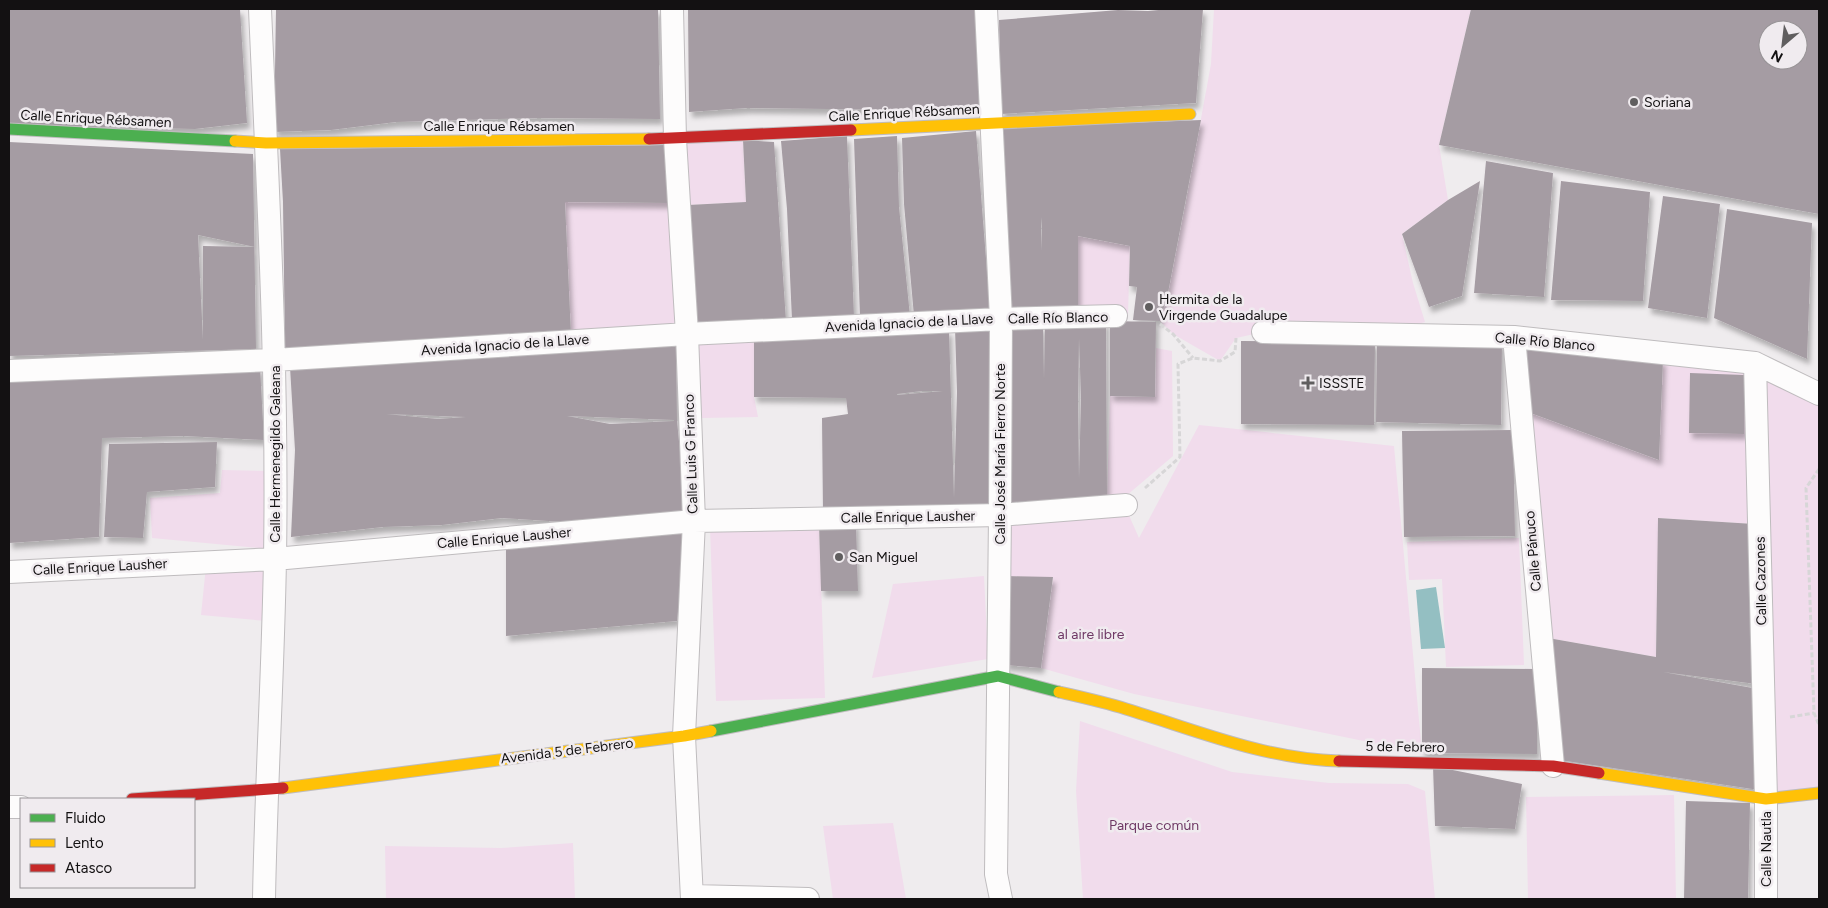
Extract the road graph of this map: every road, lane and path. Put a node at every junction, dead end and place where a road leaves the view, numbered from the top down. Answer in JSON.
{"nodes":[{"id":1,"x":260,"y":9,"type":"edge"},
{"id":2,"x":672,"y":9,"type":"edge"},
{"id":3,"x":986,"y":9,"type":"edge"},
{"id":4,"x":1190,"y":114,"type":"dead end"},
{"id":5,"x":990,"y":123,"type":"junction"},
{"id":6,"x":9,"y":129,"type":"edge"},
{"id":7,"x":675,"y":139,"type":"junction"},
{"id":8,"x":266,"y":142,"type":"junction"},
{"id":9,"x":1116,"y":316,"type":"dead end"},
{"id":10,"x":1000,"y":319,"type":"junction"},
{"id":11,"x":1160,"y":324,"type":"dead end"},
{"id":12,"x":1263,"y":332,"type":"joint"},
{"id":13,"x":686,"y":334,"type":"junction"},
{"id":14,"x":1514,"y":337,"type":"junction"},
{"id":15,"x":1193,"y":358,"type":"junction"},
{"id":16,"x":274,"y":360,"type":"junction"},
{"id":17,"x":1755,"y":363,"type":"junction"},
{"id":18,"x":9,"y":371,"type":"edge"},
{"id":19,"x":1819,"y":394,"type":"edge"},
{"id":20,"x":1819,"y":469,"type":"edge"},
{"id":21,"x":1126,"y":504,"type":"joint"},
{"id":22,"x":1000,"y":515,"type":"junction"},
{"id":23,"x":694,"y":521,"type":"junction"},
{"id":24,"x":275,"y":559,"type":"junction"},
{"id":25,"x":9,"y":572,"type":"edge"},
{"id":26,"x":998,"y":676,"type":"junction"},
{"id":27,"x":1819,"y":725,"type":"edge"},
{"id":28,"x":684,"y":736,"type":"junction"},
{"id":29,"x":1553,"y":766,"type":"junction"},
{"id":30,"x":266,"y":790,"type":"junction"},
{"id":31,"x":1819,"y":793,"type":"edge"},
{"id":32,"x":147,"y":798,"type":"edge"},
{"id":33,"x":1766,"y":799,"type":"junction"},
{"id":34,"x":692,"y":898,"type":"edge"},
{"id":35,"x":264,"y":899,"type":"edge"},
{"id":36,"x":808,"y":899,"type":"edge"},
{"id":37,"x":1001,"y":899,"type":"edge"},
{"id":38,"x":1766,"y":899,"type":"edge"}],
"edges":[{"from":1,"to":8,"type":"street","name":"Calle Hermenegildo Galeana"},
{"from":2,"to":7,"type":"street","name":"Calle Luis G Franco"},
{"from":3,"to":5,"type":"street","name":"Calle José María Fierro Norte"},
{"from":4,"to":5,"type":"street","name":"Calle Enrique Rébsamen"},
{"from":5,"to":7,"type":"street","name":"Calle Enrique Rébsamen"},
{"from":5,"to":10,"type":"street","name":"Calle José María Fierro Norte"},
{"from":6,"to":8,"type":"street","name":"Calle Enrique Rébsamen"},
{"from":7,"to":8,"type":"street","name":"Calle Enrique Rébsamen"},
{"from":7,"to":13,"type":"street","name":"Calle Luis G Franco"},
{"from":8,"to":16,"type":"street","name":"Calle Hermenegildo Galeana"},
{"from":9,"to":10,"type":"street","name":"Calle Río Blanco"},
{"from":10,"to":13,"type":"street","name":"Avenida Ignacio de la Llave"},
{"from":10,"to":22,"type":"street","name":"Calle José María Fierro Norte"},
{"from":11,"to":15,"type":"path"},
{"from":12,"to":14,"type":"street","name":"Calle Río Blanco"},
{"from":12,"to":15,"type":"path"},
{"from":13,"to":16,"type":"street","name":"Avenida Ignacio de la Llave"},
{"from":13,"to":23,"type":"street","name":"Calle Luis G Franco"},
{"from":14,"to":17,"type":"street","name":"Calle Río Blanco"},
{"from":14,"to":29,"type":"street","name":"Calle Pánuco"},
{"from":15,"to":21,"type":"path"},
{"from":16,"to":18,"type":"street","name":"Avenida Ignacio de la Llave"},
{"from":16,"to":24,"type":"street","name":"Calle Hermenegildo Galeana"},
{"from":17,"to":19,"type":"street","name":"Calle Río Blanco"},
{"from":17,"to":33,"type":"street","name":"Calle Cazones"},
{"from":20,"to":27,"type":"path"},
{"from":21,"to":22,"type":"street","name":"Calle Enrique Lausher"},
{"from":22,"to":23,"type":"street","name":"Calle Enrique Lausher"},
{"from":22,"to":26,"type":"street","name":"Calle José María Fierro Norte"},
{"from":23,"to":24,"type":"street","name":"Calle Enrique Lausher"},
{"from":23,"to":28,"type":"street","name":"Calle Luis G Franco"},
{"from":24,"to":25,"type":"street","name":"Calle Enrique Lausher"},
{"from":24,"to":30,"type":"street","name":"Calle Hermenegildo Galeana"},
{"from":26,"to":28,"type":"street","name":"Avenida 5 de Febrero"},
{"from":26,"to":29,"type":"street","name":"5 de Febrero"},
{"from":26,"to":37,"type":"street","name":"Calle José María Fierro Norte"},
{"from":28,"to":30,"type":"street","name":"Avenida 5 de Febrero"},
{"from":28,"to":34,"type":"street","name":"Calle Luis G Franco"},
{"from":29,"to":33,"type":"street","name":"5 de Febrero"},
{"from":30,"to":32,"type":"street","name":"Avenida 5 de Febrero"},
{"from":30,"to":35,"type":"street","name":"Calle Hermenegildo Galeana"},
{"from":31,"to":33,"type":"street","name":"5 de Febrero"},
{"from":33,"to":38,"type":"street","name":"Calle Nautla"},
{"from":34,"to":36,"type":"street"}]}
